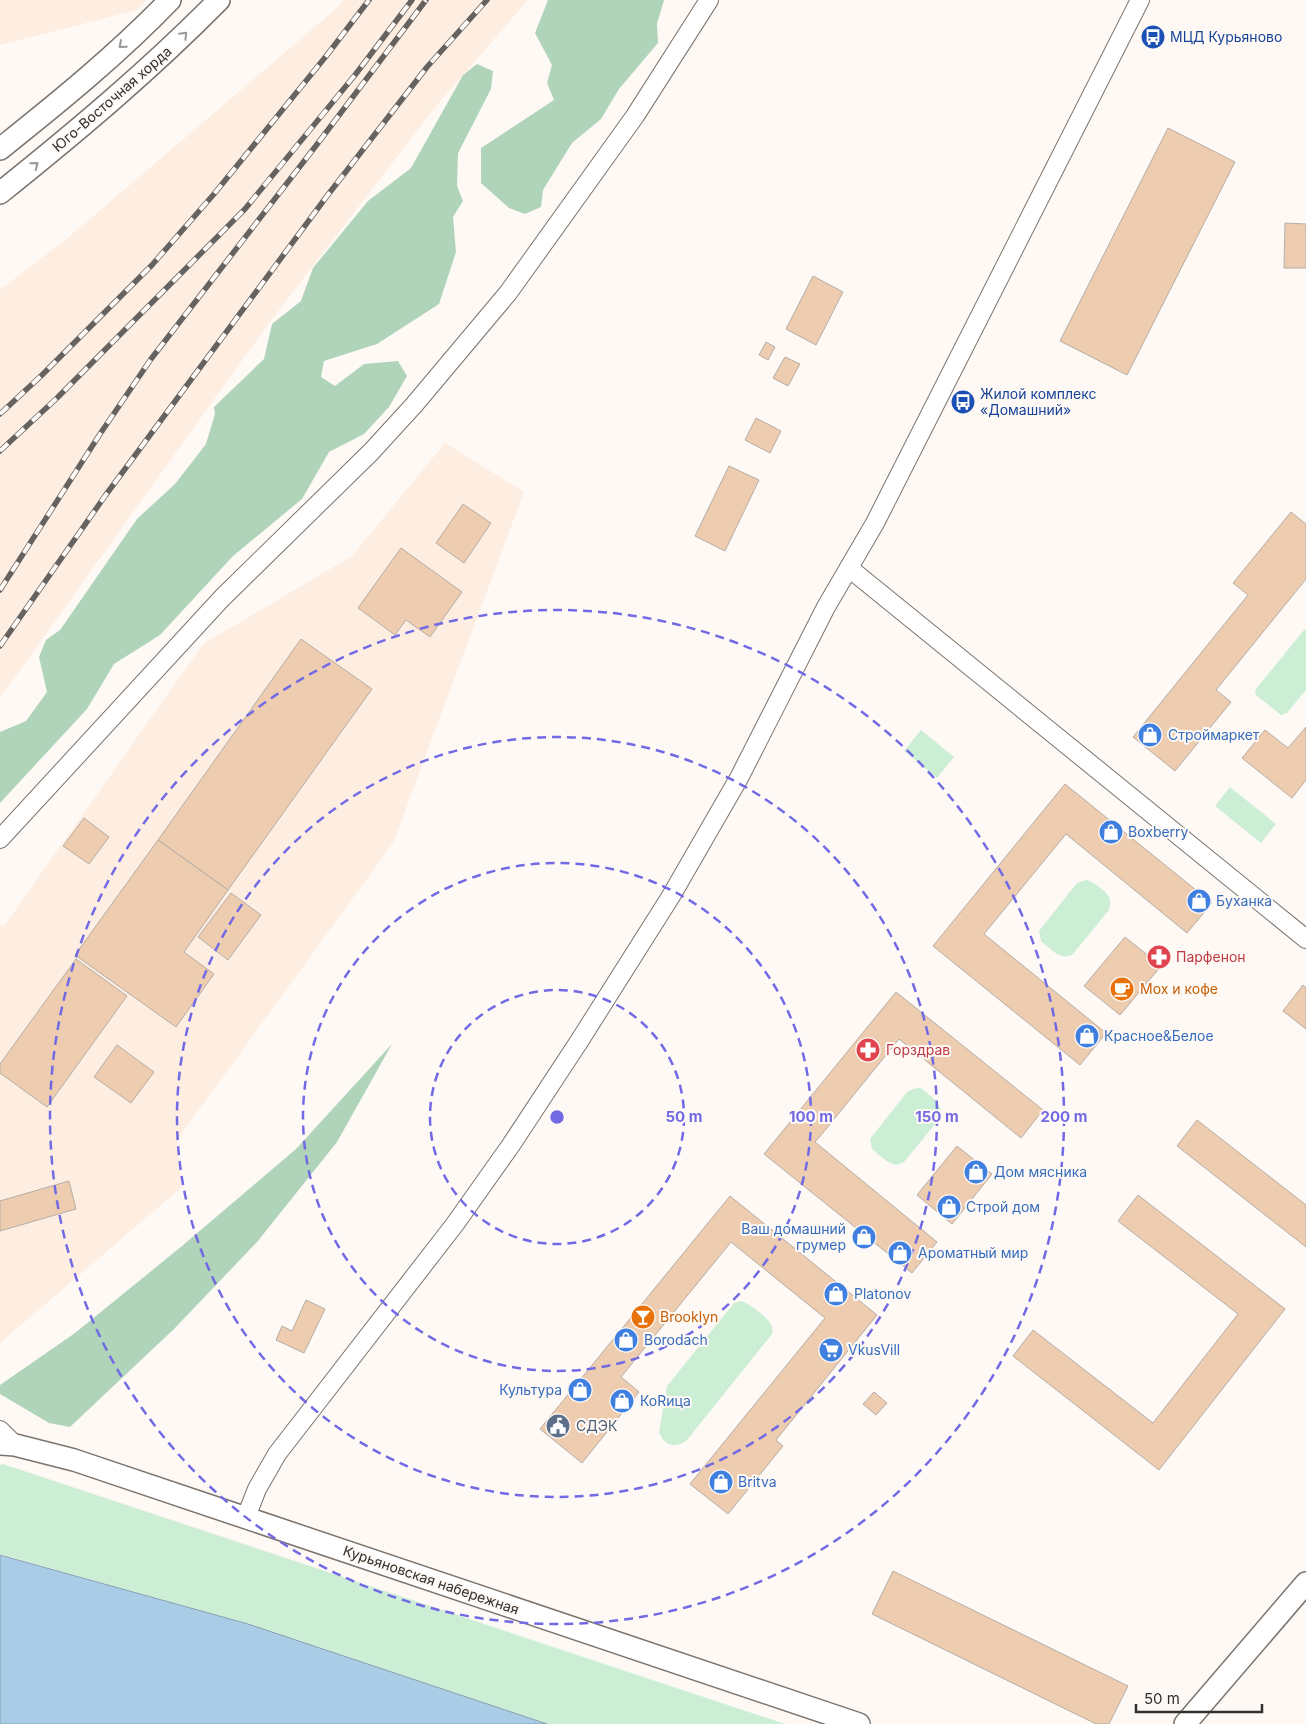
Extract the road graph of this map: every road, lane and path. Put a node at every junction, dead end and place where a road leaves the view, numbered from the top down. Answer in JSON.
{"nodes":[{"id":1,"x":170,"y":0,"type":"edge"},
{"id":2,"x":218,"y":0,"type":"edge"},
{"id":3,"x":716,"y":0,"type":"edge"},
{"id":4,"x":1140,"y":0,"type":"edge"},
{"id":5,"x":704,"y":7,"type":"edge"},
{"id":6,"x":0,"y":149,"type":"edge"},
{"id":7,"x":0,"y":193,"type":"edge"},
{"id":8,"x":849,"y":568,"type":"junction"},
{"id":9,"x":0,"y":839,"type":"edge"},
{"id":10,"x":1306,"y":939,"type":"edge"},
{"id":11,"x":0,"y":1430,"type":"edge"},
{"id":12,"x":8,"y":1445,"type":"edge"},
{"id":13,"x":246,"y":1516,"type":"junction"},
{"id":14,"x":1306,"y":1582,"type":"edge"},
{"id":15,"x":860,"y":1724,"type":"edge"},
{"id":16,"x":1185,"y":1724,"type":"edge"}],
"edges":[{"from":1,"to":6,"type":"main road","one_way":true},
{"from":7,"to":2,"type":"main road","name":"Юго-Восточная хорда","one_way":true},
{"from":3,"to":5,"type":"street"},
{"from":4,"to":8,"type":"street"},
{"from":5,"to":9,"type":"street"},
{"from":8,"to":10,"type":"street"},
{"from":8,"to":13,"type":"street"},
{"from":11,"to":12,"type":"street"},
{"from":12,"to":13,"type":"main road","name":"Курьяновская набережная"},
{"from":13,"to":15,"type":"main road","name":"Курьяновская набережная"},
{"from":14,"to":16,"type":"main road"}]}
